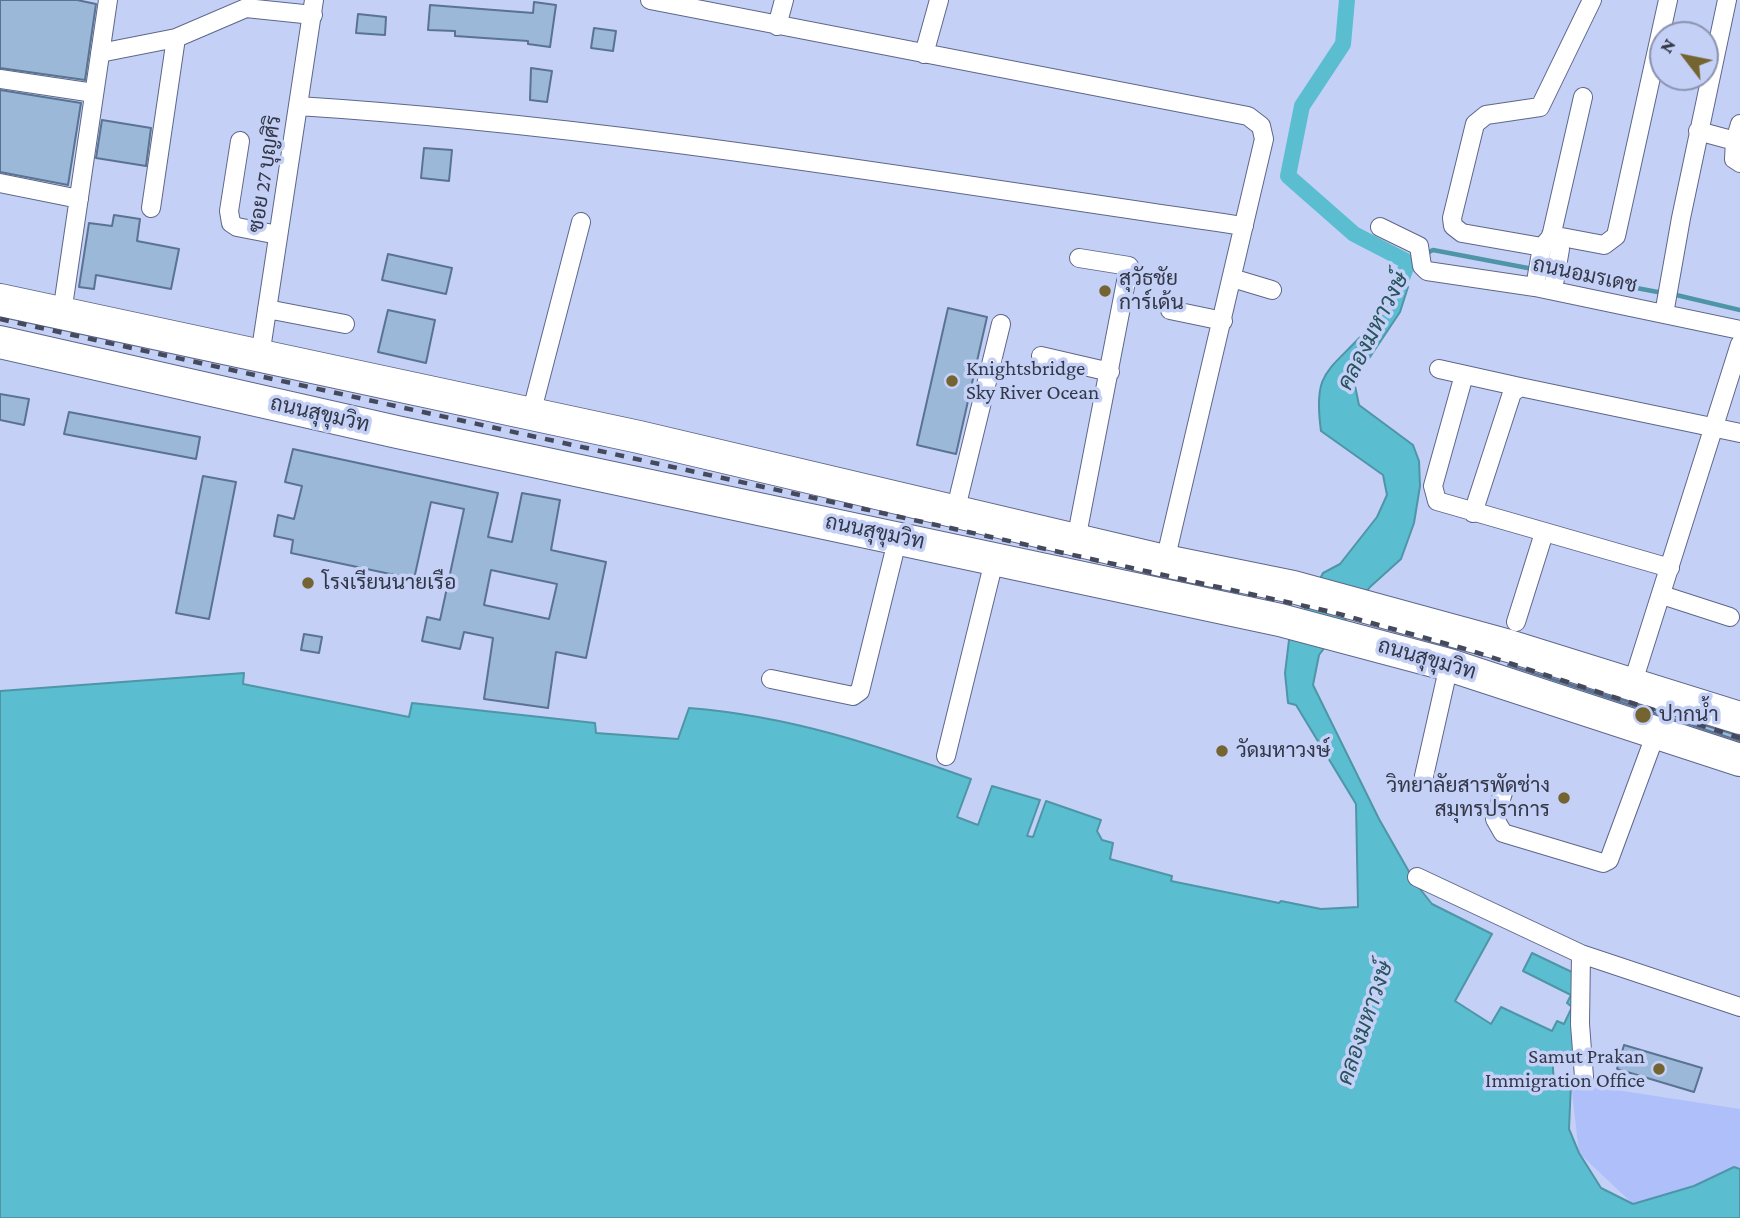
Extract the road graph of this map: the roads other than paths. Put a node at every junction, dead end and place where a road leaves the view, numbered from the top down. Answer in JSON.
{"nodes":[{"id":1,"x":108,"y":0,"type":"edge"},
{"id":2,"x":650,"y":0,"type":"edge"},
{"id":3,"x":784,"y":0,"type":"edge"},
{"id":4,"x":939,"y":0,"type":"edge"},
{"id":5,"x":1592,"y":0,"type":"edge"},
{"id":6,"x":1668,"y":0,"type":"edge"},
{"id":7,"x":1727,"y":0,"type":"edge"},
{"id":8,"x":314,"y":7,"type":"edge"},
{"id":9,"x":777,"y":26,"type":"junction"},
{"id":10,"x":176,"y":38,"type":"junction"},
{"id":11,"x":100,"y":54,"type":"junction"},
{"id":12,"x":924,"y":54,"type":"junction"},
{"id":13,"x":0,"y":79,"type":"edge"},
{"id":14,"x":94,"y":93,"type":"junction"},
{"id":15,"x":1583,"y":97,"type":"dead end"},
{"id":16,"x":298,"y":106,"type":"junction"},
{"id":17,"x":1698,"y":131,"type":"junction"},
{"id":18,"x":1737,"y":132,"type":"edge"},
{"id":19,"x":240,"y":141,"type":"dead end"},
{"id":20,"x":1740,"y":163,"type":"edge"},
{"id":21,"x":0,"y":183,"type":"edge"},
{"id":22,"x":79,"y":199,"type":"junction"},
{"id":23,"x":151,"y":208,"type":"dead end"},
{"id":24,"x":581,"y":222,"type":"dead end"},
{"id":25,"x":1244,"y":226,"type":"junction"},
{"id":26,"x":1380,"y":227,"type":"dead end"},
{"id":27,"x":278,"y":235,"type":"junction"},
{"id":28,"x":1079,"y":258,"type":"dead end"},
{"id":29,"x":1547,"y":265,"type":"junction"},
{"id":30,"x":1232,"y":278,"type":"junction"},
{"id":31,"x":1272,"y":290,"type":"dead end"},
{"id":32,"x":0,"y":300,"type":"edge"},
{"id":33,"x":1666,"y":300,"type":"junction"},
{"id":34,"x":267,"y":309,"type":"junction"},
{"id":35,"x":1170,"y":310,"type":"dead end"},
{"id":36,"x":62,"y":313,"type":"junction"},
{"id":37,"x":1223,"y":321,"type":"junction"},
{"id":38,"x":345,"y":324,"type":"dead end"},
{"id":39,"x":1001,"y":324,"type":"dead end"},
{"id":40,"x":1740,"y":330,"type":"edge"},
{"id":41,"x":0,"y":342,"type":"edge"},
{"id":42,"x":1740,"y":344,"type":"edge"},
{"id":43,"x":260,"y":356,"type":"junction"},
{"id":44,"x":1041,"y":356,"type":"dead end"},
{"id":45,"x":1438,"y":369,"type":"dead end"},
{"id":46,"x":1110,"y":372,"type":"junction"},
{"id":47,"x":1464,"y":375,"type":"junction"},
{"id":48,"x":1520,"y":387,"type":"junction"},
{"id":49,"x":531,"y":414,"type":"junction"},
{"id":50,"x":1714,"y":427,"type":"junction"},
{"id":51,"x":1740,"y":433,"type":"edge"},
{"id":52,"x":777,"y":470,"type":"junction"},
{"id":53,"x":769,"y":509,"type":"junction"},
{"id":54,"x":956,"y":512,"type":"junction"},
{"id":55,"x":1473,"y":513,"type":"junction"},
{"id":56,"x":1544,"y":533,"type":"junction"},
{"id":57,"x":898,"y":537,"type":"junction"},
{"id":58,"x":1076,"y":540,"type":"junction"},
{"id":59,"x":995,"y":557,"type":"junction"},
{"id":60,"x":1165,"y":561,"type":"junction"},
{"id":61,"x":1670,"y":568,"type":"junction"},
{"id":62,"x":1662,"y":595,"type":"junction"},
{"id":63,"x":1730,"y":617,"type":"dead end"},
{"id":64,"x":1516,"y":622,"type":"dead end"},
{"id":65,"x":1439,"y":662,"type":"junction"},
{"id":66,"x":771,"y":679,"type":"dead end"},
{"id":67,"x":1632,"y":685,"type":"junction"},
{"id":68,"x":1740,"y":718,"type":"edge"},
{"id":69,"x":1656,"y":733,"type":"junction"},
{"id":70,"x":946,"y":756,"type":"dead end"},
{"id":71,"x":1740,"y":760,"type":"edge"},
{"id":72,"x":1424,"y":776,"type":"dead end"},
{"id":73,"x":1505,"y":786,"type":"dead end"},
{"id":74,"x":1417,"y":877,"type":"dead end"},
{"id":75,"x":1581,"y":954,"type":"junction"},
{"id":76,"x":1740,"y":1007,"type":"edge"},
{"id":77,"x":1584,"y":1077,"type":"dead end"}],
"edges":[{"from":1,"to":11,"type":"street"},
{"from":2,"to":9,"type":"street"},
{"from":3,"to":9,"type":"street"},
{"from":4,"to":12,"type":"street"},
{"from":5,"to":29,"type":"street"},
{"from":6,"to":29,"type":"street"},
{"from":7,"to":17,"type":"street"},
{"from":8,"to":10,"type":"street"},
{"from":8,"to":16,"type":"street","name":"ซอย 27 บุญศิริ"},
{"from":9,"to":12,"type":"street"},
{"from":10,"to":11,"type":"street"},
{"from":10,"to":23,"type":"street"},
{"from":11,"to":14,"type":"street"},
{"from":12,"to":25,"type":"street"},
{"from":13,"to":14,"type":"street"},
{"from":14,"to":22,"type":"street"},
{"from":15,"to":29,"type":"street"},
{"from":16,"to":25,"type":"street"},
{"from":16,"to":27,"type":"street","name":"ซอย 27 บุญศิริ"},
{"from":17,"to":18,"type":"street"},
{"from":17,"to":33,"type":"street"},
{"from":18,"to":20,"type":"street"},
{"from":19,"to":27,"type":"street"},
{"from":21,"to":22,"type":"street"},
{"from":22,"to":36,"type":"street"},
{"from":24,"to":49,"type":"street"},
{"from":25,"to":30,"type":"street"},
{"from":26,"to":29,"type":"street","name":"ถนนอมรเดช"},
{"from":27,"to":34,"type":"street","name":"ซอย 27 บุญศิริ"},
{"from":28,"to":46,"type":"street"},
{"from":29,"to":33,"type":"street","name":"ถนนอมรเดช"},
{"from":30,"to":31,"type":"street"},
{"from":30,"to":37,"type":"street"},
{"from":32,"to":36,"type":"highway","name":"ถนนสุขุมวิท"},
{"from":33,"to":40,"type":"street","name":"ถนนอมรเดช"},
{"from":34,"to":38,"type":"street"},
{"from":34,"to":43,"type":"street","name":"ซอย 27 บุญศิริ"},
{"from":35,"to":37,"type":"street"},
{"from":36,"to":43,"type":"highway","name":"ถนนสุขุมวิท"},
{"from":37,"to":60,"type":"street"},
{"from":39,"to":54,"type":"street"},
{"from":41,"to":53,"type":"highway","name":"ถนนสุขุมวิท"},
{"from":42,"to":50,"type":"street"},
{"from":43,"to":49,"type":"highway","name":"ถนนสุขุมวิท"},
{"from":44,"to":46,"type":"street"},
{"from":45,"to":47,"type":"street"},
{"from":46,"to":58,"type":"street"},
{"from":47,"to":48,"type":"street"},
{"from":47,"to":55,"type":"street"},
{"from":48,"to":50,"type":"street"},
{"from":48,"to":55,"type":"street"},
{"from":49,"to":52,"type":"highway","name":"ถนนสุขุมวิท"},
{"from":50,"to":51,"type":"street"},
{"from":50,"to":61,"type":"street"},
{"from":52,"to":53,"type":"highway"},
{"from":52,"to":54,"type":"highway","name":"ถนนสุขุมวิท"},
{"from":53,"to":57,"type":"highway","name":"ถนนสุขุมวิท"},
{"from":54,"to":58,"type":"highway","name":"ถนนสุขุมวิท"},
{"from":55,"to":56,"type":"street"},
{"from":56,"to":61,"type":"street"},
{"from":56,"to":64,"type":"street"},
{"from":57,"to":59,"type":"highway","name":"ถนนสุขุมวิท"},
{"from":57,"to":66,"type":"street"},
{"from":58,"to":60,"type":"highway","name":"ถนนสุขุมวิท"},
{"from":59,"to":65,"type":"highway","name":"ถนนสุขุมวิท"},
{"from":59,"to":70,"type":"street"},
{"from":60,"to":67,"type":"highway","name":"ถนนสุขุมวิท"},
{"from":61,"to":62,"type":"street"},
{"from":62,"to":63,"type":"street"},
{"from":62,"to":67,"type":"street"},
{"from":65,"to":69,"type":"highway","name":"ถนนสุขุมวิท"},
{"from":65,"to":72,"type":"street"},
{"from":67,"to":68,"type":"highway","name":"ถนนสุขุมวิท"},
{"from":69,"to":71,"type":"highway","name":"ถนนสุขุมวิท"},
{"from":69,"to":73,"type":"street"},
{"from":74,"to":75,"type":"street"},
{"from":75,"to":76,"type":"street"},
{"from":75,"to":77,"type":"street"}]}
